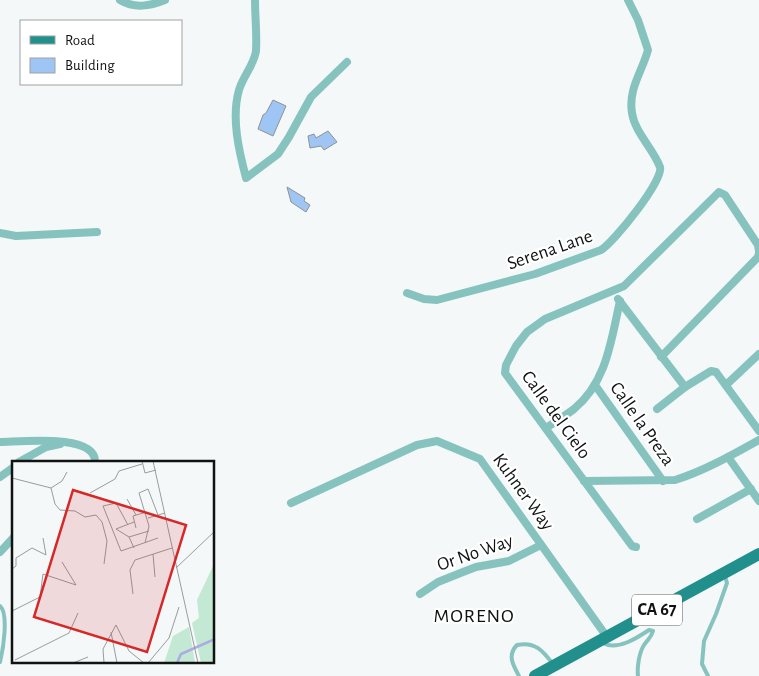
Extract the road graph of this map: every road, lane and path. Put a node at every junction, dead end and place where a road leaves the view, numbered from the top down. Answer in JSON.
{"nodes":[{"id":1,"x":120,"y":0,"type":"edge"},
{"id":2,"x":165,"y":0,"type":"edge"},
{"id":3,"x":255,"y":0,"type":"edge"},
{"id":4,"x":628,"y":0,"type":"edge"},
{"id":5,"x":347,"y":62,"type":"dead end"},
{"id":6,"x":97,"y":232,"type":"dead end"},
{"id":7,"x":0,"y":233,"type":"edge"},
{"id":8,"x":759,"y":252,"type":"edge"},
{"id":9,"x":613,"y":292,"type":"junction"},
{"id":10,"x":407,"y":293,"type":"dead end"},
{"id":11,"x":620,"y":301,"type":"junction"},
{"id":12,"x":759,"y":354,"type":"edge"},
{"id":13,"x":661,"y":357,"type":"junction"},
{"id":14,"x":595,"y":385,"type":"junction"},
{"id":15,"x":726,"y":385,"type":"junction"},
{"id":16,"x":684,"y":387,"type":"junction"},
{"id":17,"x":657,"y":409,"type":"dead end"},
{"id":18,"x":546,"y":428,"type":"junction"},
{"id":19,"x":759,"y":431,"type":"edge"},
{"id":20,"x":759,"y":440,"type":"edge"},
{"id":21,"x":0,"y":442,"type":"edge"},
{"id":22,"x":66,"y":442,"type":"junction"},
{"id":23,"x":728,"y":457,"type":"junction"},
{"id":24,"x":21,"y":461,"type":"edge"},
{"id":25,"x":95,"y":461,"type":"edge"},
{"id":26,"x":12,"y":468,"type":"edge"},
{"id":27,"x":0,"y":477,"type":"edge"},
{"id":28,"x":584,"y":481,"type":"junction"},
{"id":29,"x":663,"y":481,"type":"junction"},
{"id":30,"x":751,"y":489,"type":"junction"},
{"id":31,"x":759,"y":501,"type":"edge"},
{"id":32,"x":292,"y":503,"type":"dead end"},
{"id":33,"x":697,"y":519,"type":"dead end"},
{"id":34,"x":12,"y":539,"type":"edge"},
{"id":35,"x":542,"y":545,"type":"junction"},
{"id":36,"x":636,"y":547,"type":"dead end"},
{"id":37,"x":0,"y":552,"type":"edge"},
{"id":38,"x":758,"y":556,"type":"edge"},
{"id":39,"x":724,"y":574,"type":"junction"},
{"id":40,"x":420,"y":594,"type":"dead end"},
{"id":41,"x":0,"y":606,"type":"edge"},
{"id":42,"x":604,"y":639,"type":"junction"},
{"id":43,"x":0,"y":662,"type":"edge"},
{"id":44,"x":554,"y":666,"type":"junction"},
{"id":45,"x":519,"y":676,"type":"edge"},
{"id":46,"x":535,"y":676,"type":"edge"},
{"id":47,"x":638,"y":676,"type":"edge"},
{"id":48,"x":708,"y":676,"type":"edge"}],
"edges":[{"from":1,"to":2,"type":"street"},
{"from":3,"to":5,"type":"street"},
{"from":4,"to":10,"type":"street","name":"Serena Lane"},
{"from":6,"to":7,"type":"street"},
{"from":8,"to":9,"type":"street","name":"Calle del Cielo"},
{"from":8,"to":13,"type":"street","name":"Calle del Cielo"},
{"from":9,"to":11,"type":"street"},
{"from":9,"to":18,"type":"street","name":"Calle del Cielo"},
{"from":11,"to":13,"type":"street"},
{"from":11,"to":14,"type":"street"},
{"from":12,"to":15,"type":"street"},
{"from":13,"to":16,"type":"street"},
{"from":14,"to":18,"type":"street"},
{"from":14,"to":29,"type":"street","name":"Calle la Preza"},
{"from":15,"to":16,"type":"street"},
{"from":15,"to":19,"type":"street"},
{"from":16,"to":17,"type":"street"},
{"from":18,"to":28,"type":"street","name":"Calle del Cielo"},
{"from":20,"to":23,"type":"street"},
{"from":21,"to":22,"type":"street"},
{"from":22,"to":24,"type":"street"},
{"from":22,"to":25,"type":"street"},
{"from":23,"to":29,"type":"street"},
{"from":23,"to":30,"type":"street"},
{"from":26,"to":27,"type":"street"},
{"from":28,"to":29,"type":"street"},
{"from":28,"to":36,"type":"street","name":"Calle del Cielo"},
{"from":30,"to":31,"type":"street"},
{"from":30,"to":33,"type":"street"},
{"from":32,"to":35,"type":"street","name":"Kuhner Way"},
{"from":34,"to":37,"type":"street"},
{"from":35,"to":40,"type":"street","name":"Or No Way"},
{"from":35,"to":42,"type":"street","name":"Kuhner Way"},
{"from":38,"to":39,"type":"main road","number":"CA 67"},
{"from":39,"to":42,"type":"main road","number":"CA 67"},
{"from":39,"to":48,"type":"lane"},
{"from":41,"to":43,"type":"lane"},
{"from":42,"to":44,"type":"main road","number":"CA 67"},
{"from":42,"to":47,"type":"lane"},
{"from":44,"to":45,"type":"lane"},
{"from":44,"to":46,"type":"main road","number":"CA 67"}]}
